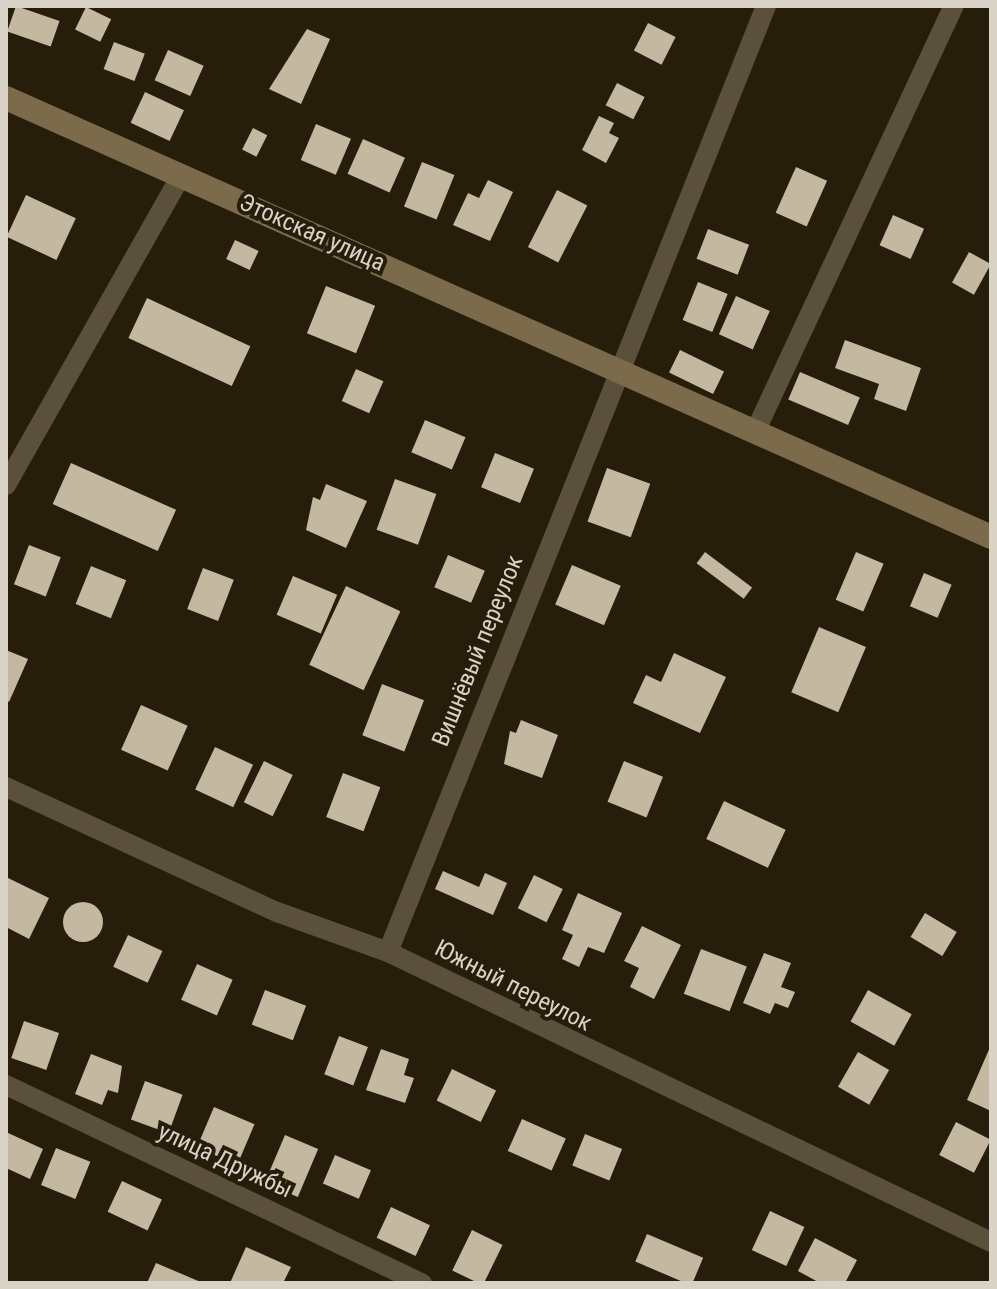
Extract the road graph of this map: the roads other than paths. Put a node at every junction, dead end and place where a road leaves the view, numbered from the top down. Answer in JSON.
{"nodes":[{"id":1,"x":766,"y":6,"type":"edge"},
{"id":2,"x":954,"y":6,"type":"edge"},
{"id":3,"x":6,"y":98,"type":"edge"},
{"id":4,"x":182,"y":174,"type":"junction"},
{"id":5,"x":617,"y":370,"type":"junction"},
{"id":6,"x":755,"y":432,"type":"junction"},
{"id":7,"x":6,"y":485,"type":"edge"},
{"id":8,"x":991,"y":537,"type":"edge"},
{"id":9,"x":6,"y":787,"type":"edge"},
{"id":10,"x":388,"y":952,"type":"junction"},
{"id":11,"x":6,"y":1085,"type":"edge"},
{"id":12,"x":991,"y":1242,"type":"edge"},
{"id":13,"x":422,"y":1283,"type":"edge"}],
"edges":[{"from":1,"to":5,"type":"street"},
{"from":2,"to":6,"type":"street"},
{"from":3,"to":4,"type":"main road","name":"Этокская улица"},
{"from":4,"to":5,"type":"main road","name":"Этокская улица"},
{"from":4,"to":7,"type":"street"},
{"from":5,"to":6,"type":"main road","name":"Этокская улица"},
{"from":5,"to":10,"type":"street","name":"Вишнёвый переулок"},
{"from":6,"to":8,"type":"main road","name":"Этокская улица"},
{"from":9,"to":10,"type":"street","name":"Южный переулок"},
{"from":10,"to":12,"type":"street","name":"Южный переулок"},
{"from":11,"to":13,"type":"street","name":"улица Дружбы"}]}
